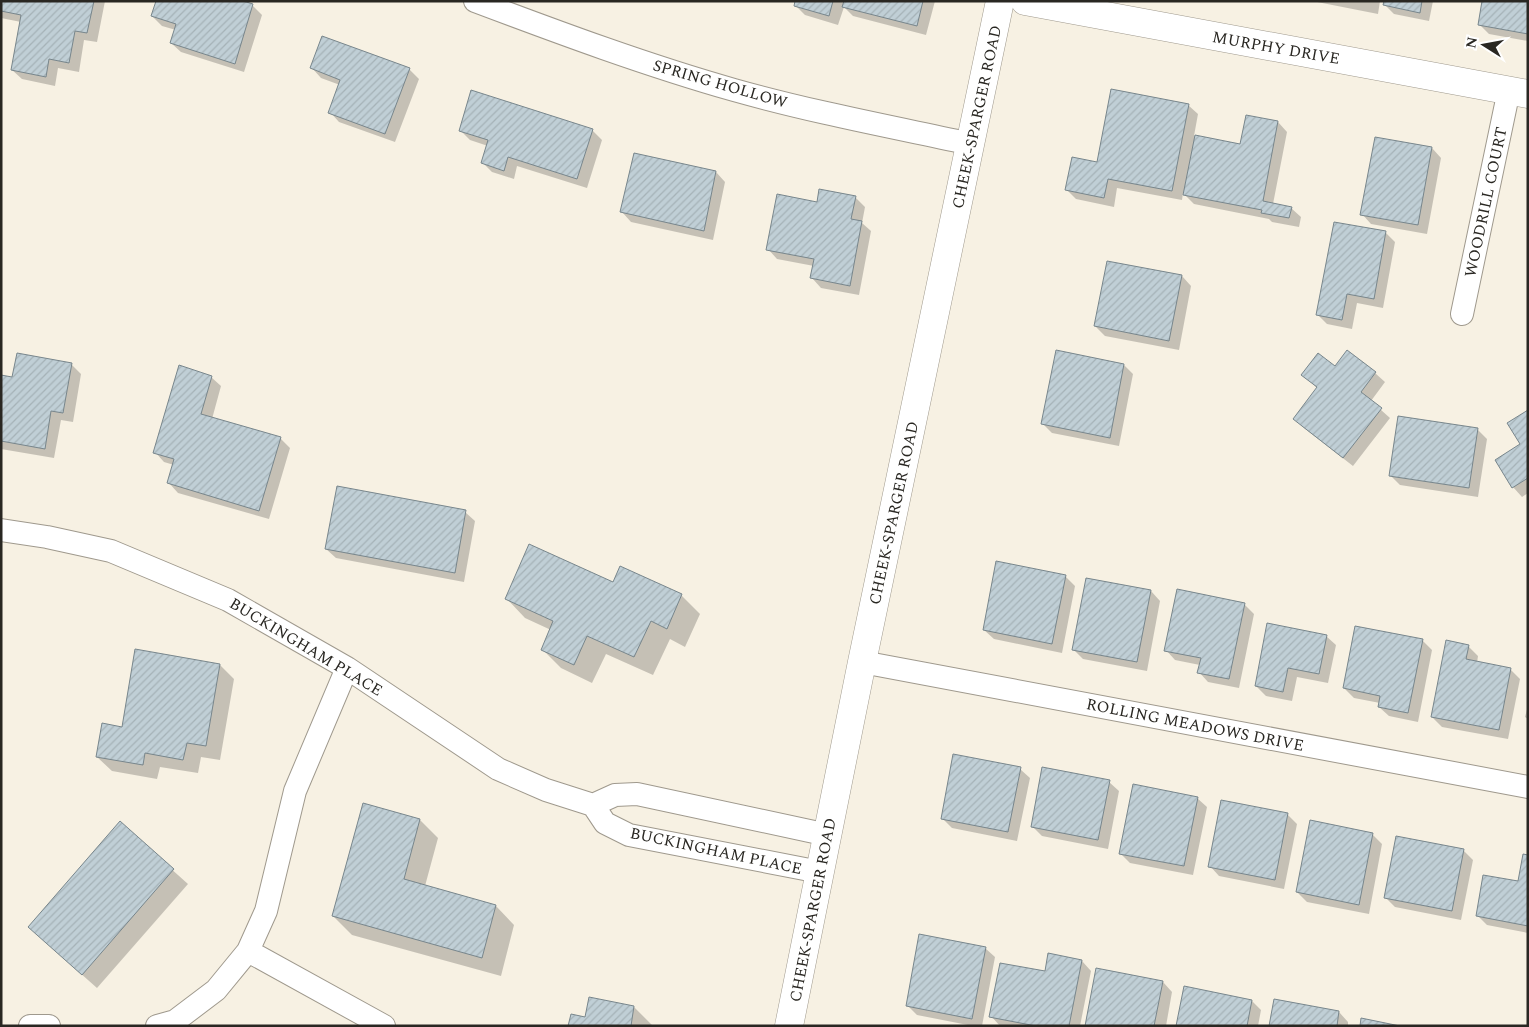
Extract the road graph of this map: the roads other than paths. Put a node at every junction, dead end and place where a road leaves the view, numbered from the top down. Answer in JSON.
{"nodes":[{"id":1,"x":475,"y":1,"type":"edge"},
{"id":2,"x":1000,"y":1,"type":"edge"},
{"id":3,"x":1025,"y":1,"type":"edge"},
{"id":4,"x":1518,"y":92,"type":"edge"},
{"id":5,"x":971,"y":144,"type":"junction"},
{"id":6,"x":1462,"y":314,"type":"dead end"},
{"id":7,"x":1,"y":530,"type":"edge"},
{"id":8,"x":862,"y":662,"type":"junction"},
{"id":9,"x":347,"y":668,"type":"junction"},
{"id":10,"x":1528,"y":787,"type":"edge"},
{"id":11,"x":593,"y":805,"type":"junction"},
{"id":12,"x":828,"y":835,"type":"junction"},
{"id":13,"x":820,"y":872,"type":"junction"},
{"id":14,"x":248,"y":951,"type":"junction"},
{"id":15,"x":30,"y":1026,"type":"edge"},
{"id":16,"x":49,"y":1026,"type":"edge"},
{"id":17,"x":157,"y":1026,"type":"edge"},
{"id":18,"x":384,"y":1026,"type":"edge"},
{"id":19,"x":789,"y":1026,"type":"edge"}],
"edges":[{"from":1,"to":5,"type":"street","name":"SPRING HOLLOW"},
{"from":2,"to":5,"type":"main road","name":"CHEEK-SPARGER ROAD"},
{"from":3,"to":4,"type":"main road","name":"MURPHY DRIVE"},
{"from":4,"to":6,"type":"street","name":"WOODRILL COURT"},
{"from":5,"to":8,"type":"main road","name":"CHEEK-SPARGER ROAD"},
{"from":7,"to":9,"type":"street","name":"BUCKINGHAM PLACE"},
{"from":8,"to":10,"type":"street","name":"ROLLING MEADOWS DRIVE"},
{"from":8,"to":12,"type":"main road","name":"CHEEK-SPARGER ROAD"},
{"from":9,"to":11,"type":"street","name":"BUCKINGHAM PLACE"},
{"from":9,"to":14,"type":"street"},
{"from":11,"to":12,"type":"street"},
{"from":11,"to":13,"type":"street","name":"BUCKINGHAM PLACE"},
{"from":12,"to":13,"type":"main road","name":"CHEEK-SPARGER ROAD"},
{"from":13,"to":19,"type":"main road","name":"CHEEK-SPARGER ROAD"},
{"from":14,"to":17,"type":"street"},
{"from":14,"to":18,"type":"street"},
{"from":15,"to":16,"type":"street"}]}
